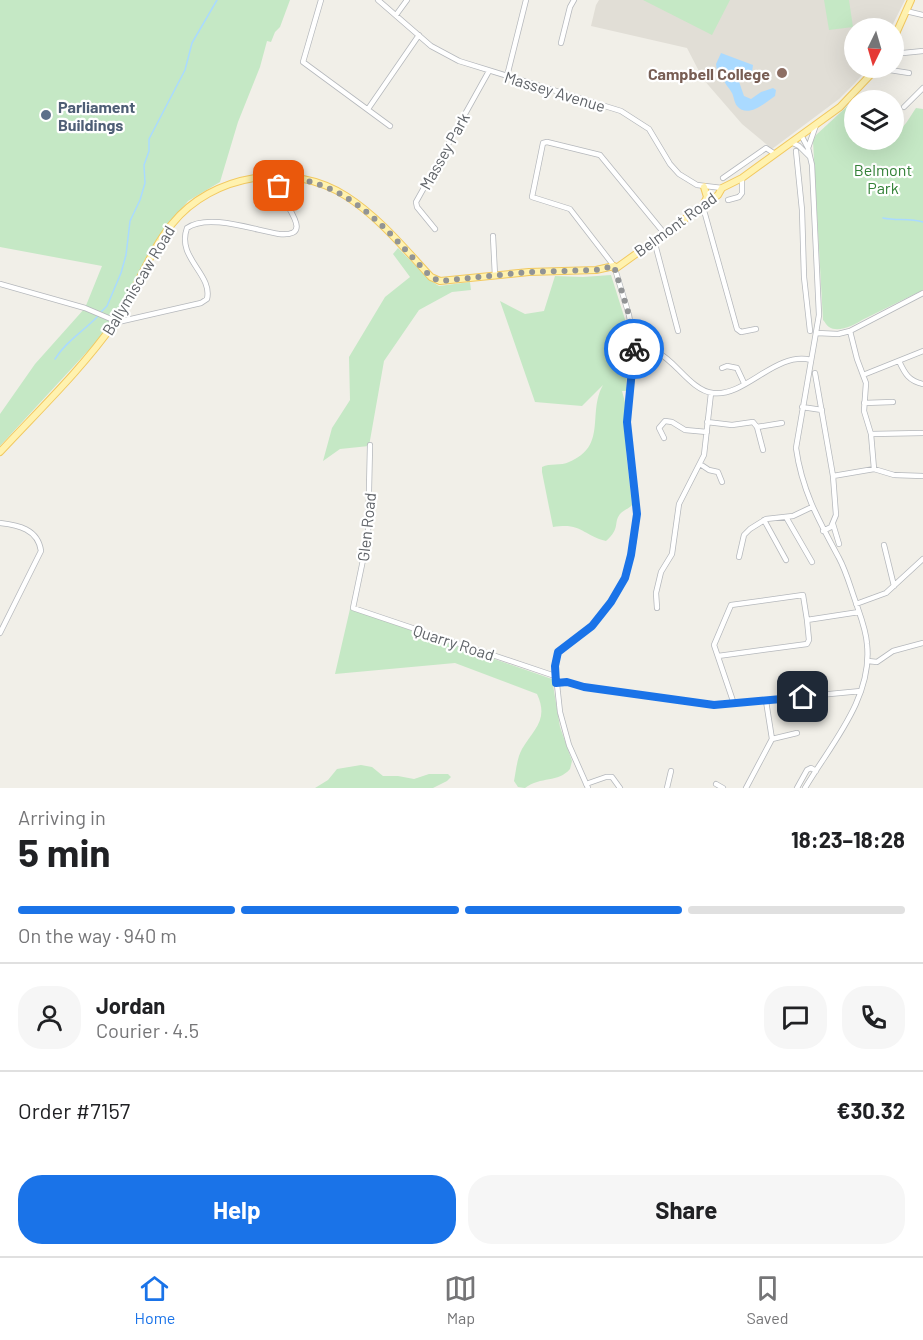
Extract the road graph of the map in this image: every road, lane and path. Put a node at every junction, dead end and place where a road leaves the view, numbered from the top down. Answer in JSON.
{"nodes":[{"id":1,"x":321,"y":0,"type":"edge"},
{"id":2,"x":378,"y":0,"type":"edge"},
{"id":3,"x":407,"y":0,"type":"edge"},
{"id":4,"x":526,"y":0,"type":"edge"},
{"id":5,"x":574,"y":0,"type":"edge"},
{"id":6,"x":912,"y":0,"type":"edge"},
{"id":7,"x":906,"y":11,"type":"junction"},
{"id":8,"x":396,"y":15,"type":"junction"},
{"id":9,"x":923,"y":15,"type":"edge"},
{"id":10,"x":903,"y":18,"type":"edge"},
{"id":11,"x":419,"y":35,"type":"junction"},
{"id":12,"x":561,"y":43,"type":"dead end"},
{"id":13,"x":923,"y":51,"type":"edge"},
{"id":14,"x":904,"y":53,"type":"edge"},
{"id":15,"x":489,"y":71,"type":"junction"},
{"id":16,"x":904,"y":72,"type":"edge"},
{"id":17,"x":909,"y":73,"type":"dead end"},
{"id":18,"x":507,"y":76,"type":"junction"},
{"id":19,"x":868,"y":78,"type":"edge"},
{"id":20,"x":923,"y":88,"type":"edge"},
{"id":21,"x":904,"y":107,"type":"dead end"},
{"id":22,"x":368,"y":110,"type":"junction"},
{"id":23,"x":816,"y":124,"type":"junction"},
{"id":24,"x":390,"y":126,"type":"dead end"},
{"id":25,"x":801,"y":135,"type":"junction"},
{"id":26,"x":791,"y":142,"type":"junction"},
{"id":27,"x":808,"y":148,"type":"junction"},
{"id":28,"x":796,"y":151,"type":"dead end"},
{"id":29,"x":775,"y":154,"type":"junction"},
{"id":30,"x":810,"y":157,"type":"junction"},
{"id":31,"x":277,"y":176,"type":"junction"},
{"id":32,"x":723,"y":178,"type":"dead end"},
{"id":33,"x":742,"y":178,"type":"junction"},
{"id":34,"x":704,"y":187,"type":"junction"},
{"id":35,"x":722,"y":188,"type":"junction"},
{"id":36,"x":728,"y":200,"type":"dead end"},
{"id":37,"x":702,"y":206,"type":"junction"},
{"id":38,"x":815,"y":209,"type":"junction"},
{"id":39,"x":802,"y":210,"type":"junction"},
{"id":40,"x":435,"y":229,"type":"dead end"},
{"id":41,"x":664,"y":233,"type":"junction"},
{"id":42,"x":493,"y":237,"type":"dead end"},
{"id":43,"x":654,"y":240,"type":"junction"},
{"id":44,"x":614,"y":267,"type":"junction"},
{"id":45,"x":495,"y":276,"type":"junction"},
{"id":46,"x":0,"y":284,"type":"edge"},
{"id":47,"x":923,"y":292,"type":"edge"},
{"id":48,"x":809,"y":318,"type":"junction"},
{"id":49,"x":819,"y":319,"type":"junction"},
{"id":50,"x":114,"y":321,"type":"junction"},
{"id":51,"x":756,"y":329,"type":"dead end"},
{"id":52,"x":678,"y":331,"type":"dead end"},
{"id":53,"x":810,"y":331,"type":"dead end"},
{"id":54,"x":850,"y":331,"type":"junction"},
{"id":55,"x":817,"y":333,"type":"junction"},
{"id":56,"x":923,"y":351,"type":"edge"},
{"id":57,"x":633,"y":360,"type":"junction"},
{"id":58,"x":811,"y":360,"type":"junction"},
{"id":59,"x":899,"y":361,"type":"junction"},
{"id":60,"x":722,"y":368,"type":"dead end"},
{"id":61,"x":815,"y":373,"type":"dead end"},
{"id":62,"x":863,"y":375,"type":"junction"},
{"id":63,"x":744,"y":383,"type":"junction"},
{"id":64,"x":923,"y":384,"type":"edge"},
{"id":65,"x":711,"y":393,"type":"junction"},
{"id":66,"x":893,"y":402,"type":"dead end"},
{"id":67,"x":864,"y":403,"type":"junction"},
{"id":68,"x":802,"y":407,"type":"junction"},
{"id":69,"x":822,"y":410,"type":"junction"},
{"id":70,"x":707,"y":422,"type":"junction"},
{"id":71,"x":782,"y":423,"type":"dead end"},
{"id":72,"x":757,"y":428,"type":"junction"},
{"id":73,"x":707,"y":432,"type":"junction"},
{"id":74,"x":923,"y":433,"type":"edge"},
{"id":75,"x":871,"y":434,"type":"junction"},
{"id":76,"x":664,"y":438,"type":"dead end"},
{"id":77,"x":370,"y":445,"type":"dead end"},
{"id":78,"x":763,"y":450,"type":"dead end"},
{"id":79,"x":0,"y":452,"type":"edge"},
{"id":80,"x":700,"y":464,"type":"junction"},
{"id":81,"x":874,"y":469,"type":"junction"},
{"id":82,"x":833,"y":476,"type":"junction"},
{"id":83,"x":923,"y":476,"type":"edge"},
{"id":84,"x":722,"y":482,"type":"dead end"},
{"id":85,"x":812,"y":507,"type":"junction"},
{"id":86,"x":786,"y":517,"type":"junction"},
{"id":87,"x":764,"y":520,"type":"junction"},
{"id":88,"x":0,"y":523,"type":"edge"},
{"id":89,"x":833,"y":523,"type":"junction"},
{"id":90,"x":823,"y":531,"type":"junction"},
{"id":91,"x":839,"y":544,"type":"dead end"},
{"id":92,"x":884,"y":545,"type":"dead end"},
{"id":93,"x":739,"y":557,"type":"dead end"},
{"id":94,"x":923,"y":559,"type":"edge"},
{"id":95,"x":786,"y":560,"type":"dead end"},
{"id":96,"x":812,"y":562,"type":"dead end"},
{"id":97,"x":894,"y":586,"type":"junction"},
{"id":98,"x":856,"y":604,"type":"junction"},
{"id":99,"x":353,"y":608,"type":"joint"},
{"id":100,"x":657,"y":608,"type":"dead end"},
{"id":101,"x":859,"y":612,"type":"junction"},
{"id":102,"x":807,"y":620,"type":"junction"},
{"id":103,"x":0,"y":633,"type":"edge"},
{"id":104,"x":923,"y":643,"type":"edge"},
{"id":105,"x":718,"y":656,"type":"junction"},
{"id":106,"x":868,"y":661,"type":"junction"},
{"id":107,"x":555,"y":676,"type":"junction"},
{"id":108,"x":556,"y":683,"type":"junction"},
{"id":109,"x":861,"y":691,"type":"junction"},
{"id":110,"x":766,"y":701,"type":"junction"},
{"id":111,"x":734,"y":704,"type":"junction"},
{"id":112,"x":797,"y":733,"type":"dead end"},
{"id":113,"x":772,"y":739,"type":"junction"},
{"id":114,"x":671,"y":771,"type":"dead end"},
{"id":115,"x":816,"y":771,"type":"junction"},
{"id":116,"x":716,"y":784,"type":"dead end"},
{"id":117,"x":587,"y":786,"type":"edge"},
{"id":118,"x":620,"y":788,"type":"edge"},
{"id":119,"x":667,"y":788,"type":"edge"},
{"id":120,"x":723,"y":788,"type":"edge"},
{"id":121,"x":746,"y":788,"type":"edge"},
{"id":122,"x":797,"y":788,"type":"edge"},
{"id":123,"x":806,"y":788,"type":"edge"}],
"edges":[{"from":1,"to":22,"type":"street"},
{"from":2,"to":8,"type":"street","name":"Massey Avenue"},
{"from":3,"to":8,"type":"street"},
{"from":4,"to":18,"type":"street"},
{"from":5,"to":12,"type":"street"},
{"from":6,"to":7,"type":"main road"},
{"from":7,"to":9,"type":"street"},
{"from":7,"to":10,"type":"main road"},
{"from":8,"to":11,"type":"street","name":"Massey Avenue"},
{"from":11,"to":15,"type":"street","name":"Massey Avenue"},
{"from":11,"to":22,"type":"street"},
{"from":13,"to":14,"type":"street"},
{"from":15,"to":18,"type":"street","name":"Massey Avenue"},
{"from":15,"to":40,"type":"street","name":"Massey Park"},
{"from":16,"to":17,"type":"street"},
{"from":18,"to":34,"type":"street","name":"Massey Avenue"},
{"from":19,"to":23,"type":"main road","name":"Belmont Road"},
{"from":20,"to":21,"type":"street"},
{"from":22,"to":24,"type":"street"},
{"from":23,"to":25,"type":"main road","name":"Belmont Road"},
{"from":23,"to":27,"type":"street"},
{"from":25,"to":26,"type":"main road","name":"Belmont Road"},
{"from":25,"to":27,"type":"street"},
{"from":26,"to":29,"type":"main road","name":"Belmont Road"},
{"from":26,"to":30,"type":"street"},
{"from":27,"to":30,"type":"street"},
{"from":28,"to":39,"type":"street"},
{"from":29,"to":32,"type":"street"},
{"from":29,"to":33,"type":"main road","name":"Belmont Road"},
{"from":30,"to":38,"type":"street"},
{"from":31,"to":45,"type":"main road","name":"Belmont Road"},
{"from":31,"to":50,"type":"main road","name":"Ballymiscaw Road"},
{"from":31,"to":50,"type":"street"},
{"from":33,"to":35,"type":"main road","name":"Belmont Road"},
{"from":33,"to":36,"type":"street"},
{"from":34,"to":35,"type":"street","name":"Massey Avenue"},
{"from":34,"to":37,"type":"main road"},
{"from":35,"to":37,"type":"main road","name":"Belmont Road"},
{"from":37,"to":41,"type":"main road","name":"Belmont Road"},
{"from":37,"to":51,"type":"street"},
{"from":38,"to":39,"type":"street"},
{"from":38,"to":49,"type":"street"},
{"from":39,"to":48,"type":"street"},
{"from":41,"to":43,"type":"main road","name":"Belmont Road"},
{"from":41,"to":44,"type":"street"},
{"from":42,"to":45,"type":"street"},
{"from":43,"to":44,"type":"main road","name":"Belmont Road"},
{"from":43,"to":52,"type":"street"},
{"from":44,"to":45,"type":"main road","name":"Belmont Road"},
{"from":44,"to":57,"type":"street"},
{"from":46,"to":50,"type":"street"},
{"from":47,"to":54,"type":"street"},
{"from":48,"to":49,"type":"street"},
{"from":48,"to":53,"type":"street"},
{"from":49,"to":55,"type":"street"},
{"from":50,"to":79,"type":"main road","name":"Ballymiscaw Road"},
{"from":54,"to":55,"type":"street"},
{"from":54,"to":62,"type":"street"},
{"from":55,"to":58,"type":"street"},
{"from":56,"to":59,"type":"street"},
{"from":57,"to":65,"type":"street"},
{"from":57,"to":107,"type":"street"},
{"from":58,"to":63,"type":"street"},
{"from":58,"to":68,"type":"street"},
{"from":59,"to":62,"type":"street"},
{"from":59,"to":64,"type":"street"},
{"from":60,"to":63,"type":"street"},
{"from":61,"to":69,"type":"street"},
{"from":62,"to":67,"type":"street"},
{"from":63,"to":65,"type":"street"},
{"from":65,"to":70,"type":"street"},
{"from":66,"to":67,"type":"street"},
{"from":67,"to":75,"type":"street"},
{"from":68,"to":69,"type":"street"},
{"from":68,"to":85,"type":"street"},
{"from":69,"to":82,"type":"street"},
{"from":70,"to":72,"type":"street"},
{"from":70,"to":73,"type":"street"},
{"from":71,"to":72,"type":"street"},
{"from":72,"to":78,"type":"street"},
{"from":73,"to":76,"type":"street"},
{"from":73,"to":80,"type":"street"},
{"from":74,"to":75,"type":"street"},
{"from":75,"to":81,"type":"street"},
{"from":77,"to":99,"type":"street","name":"Glen Road"},
{"from":80,"to":84,"type":"street"},
{"from":80,"to":100,"type":"street"},
{"from":81,"to":82,"type":"street"},
{"from":81,"to":83,"type":"street"},
{"from":82,"to":89,"type":"street"},
{"from":85,"to":86,"type":"street"},
{"from":85,"to":90,"type":"street"},
{"from":86,"to":87,"type":"street"},
{"from":86,"to":96,"type":"street"},
{"from":87,"to":93,"type":"street"},
{"from":87,"to":95,"type":"street"},
{"from":88,"to":103,"type":"street"},
{"from":89,"to":90,"type":"street"},
{"from":89,"to":91,"type":"street"},
{"from":90,"to":98,"type":"street"},
{"from":92,"to":97,"type":"street"},
{"from":94,"to":97,"type":"street"},
{"from":97,"to":98,"type":"street"},
{"from":98,"to":101,"type":"street"},
{"from":99,"to":107,"type":"street","name":"Quarry Road"},
{"from":101,"to":102,"type":"street"},
{"from":101,"to":106,"type":"street"},
{"from":102,"to":105,"type":"street"},
{"from":102,"to":105,"type":"street"},
{"from":104,"to":106,"type":"street"},
{"from":105,"to":111,"type":"street"},
{"from":106,"to":109,"type":"street"},
{"from":107,"to":108,"type":"street"},
{"from":108,"to":111,"type":"street"},
{"from":108,"to":117,"type":"street"},
{"from":109,"to":110,"type":"street"},
{"from":109,"to":115,"type":"street"},
{"from":110,"to":111,"type":"street"},
{"from":110,"to":113,"type":"street"},
{"from":112,"to":113,"type":"street"},
{"from":113,"to":121,"type":"street"},
{"from":114,"to":119,"type":"street"},
{"from":115,"to":122,"type":"street"},
{"from":115,"to":123,"type":"street"},
{"from":116,"to":120,"type":"street"},
{"from":117,"to":118,"type":"street"}]}
